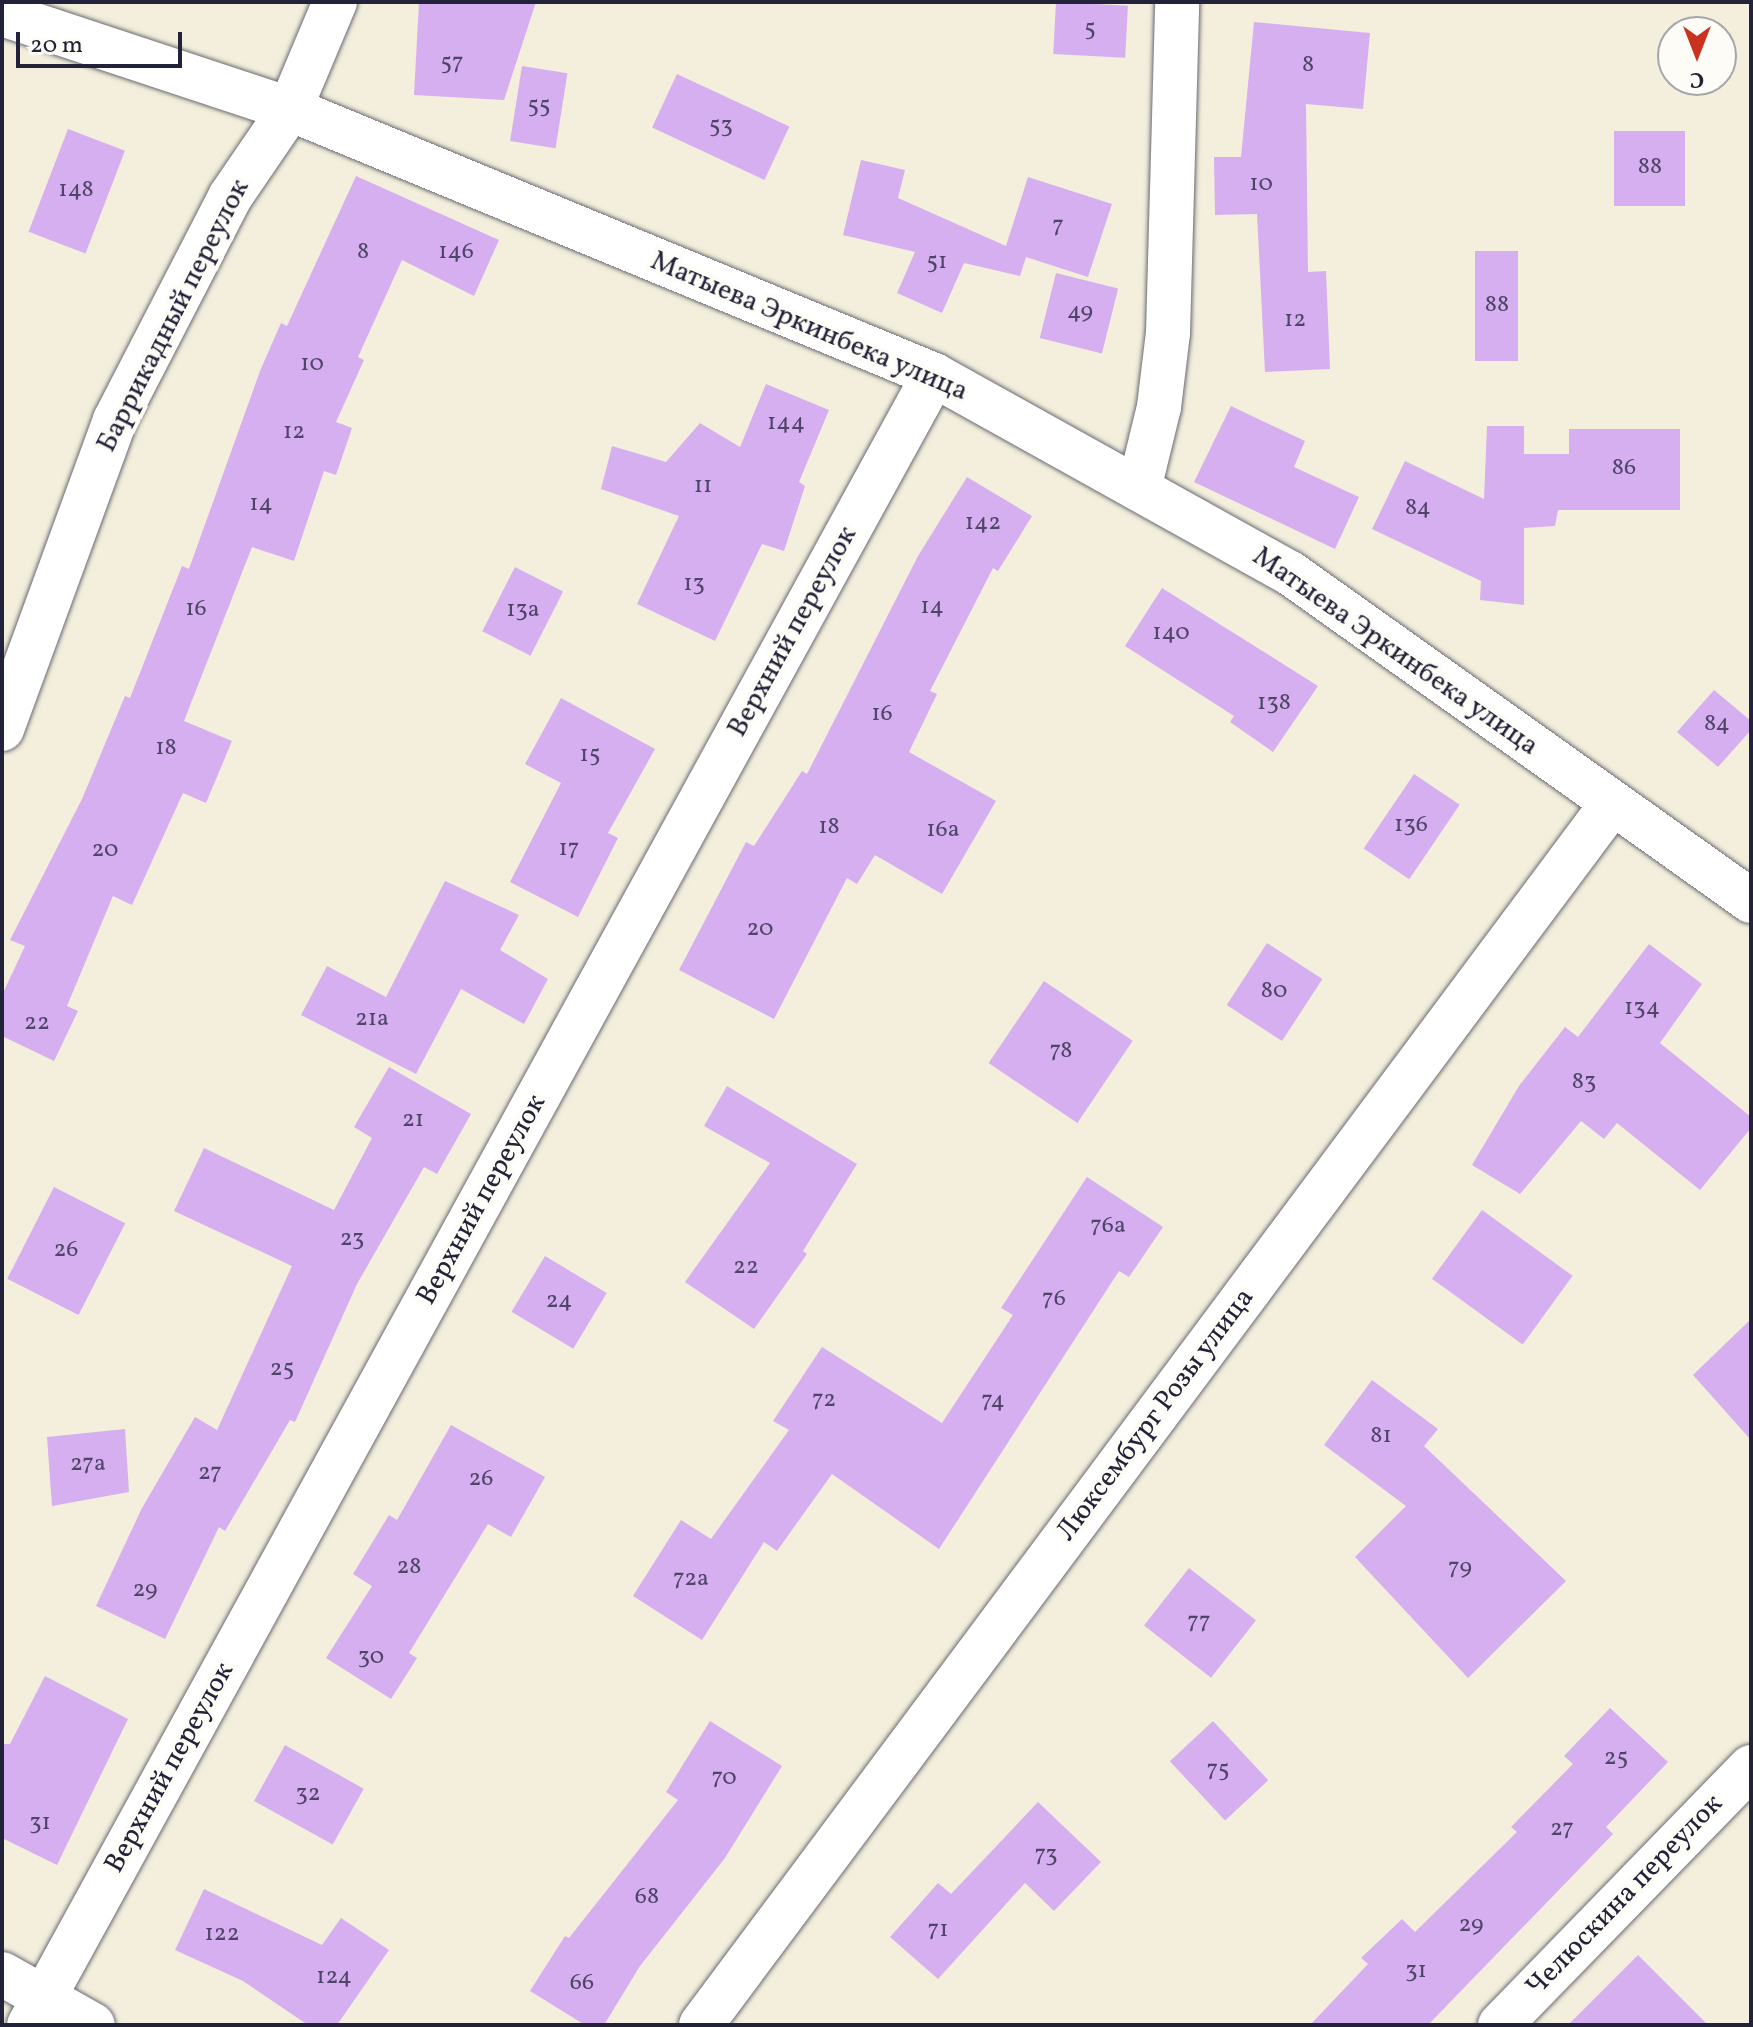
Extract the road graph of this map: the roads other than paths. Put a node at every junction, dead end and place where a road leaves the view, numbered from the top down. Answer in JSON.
{"nodes":[{"id":1,"x":335,"y":2,"type":"edge"},
{"id":2,"x":1177,"y":2,"type":"edge"},
{"id":3,"x":2,"y":14,"type":"edge"},
{"id":4,"x":290,"y":109,"type":"junction"},
{"id":5,"x":934,"y":375,"type":"junction"},
{"id":6,"x":1139,"y":489,"type":"junction"},
{"id":7,"x":2,"y":729,"type":"edge"},
{"id":8,"x":1611,"y":805,"type":"junction"},
{"id":9,"x":1751,"y":901,"type":"edge"},
{"id":10,"x":1751,"y":1767,"type":"edge"},
{"id":11,"x":2,"y":1974,"type":"edge"},
{"id":12,"x":37,"y":2010,"type":"edge"},
{"id":13,"x":93,"y":2025,"type":"edge"},
{"id":14,"x":701,"y":2025,"type":"edge"},
{"id":15,"x":1500,"y":2025,"type":"edge"}],
"edges":[{"from":1,"to":4,"type":"street","name":"Баррикадный переулок"},
{"from":2,"to":6,"type":"street"},
{"from":3,"to":4,"type":"street","name":"Матыева Эркинбека улица"},
{"from":4,"to":5,"type":"street","name":"Матыева Эркинбека улица"},
{"from":4,"to":7,"type":"street","name":"Баррикадный переулок"},
{"from":5,"to":6,"type":"street","name":"Матыева Эркинбека улица"},
{"from":5,"to":12,"type":"street","name":"Верхний переулок"},
{"from":6,"to":8,"type":"street","name":"Матыева Эркинбека улица"},
{"from":8,"to":9,"type":"street","name":"Матыева Эркинбека улица"},
{"from":8,"to":14,"type":"street","name":"Люксембург Розы улица"},
{"from":10,"to":15,"type":"street","name":"Челюскина переулок"},
{"from":11,"to":12,"type":"street"},
{"from":12,"to":13,"type":"street"}]}
